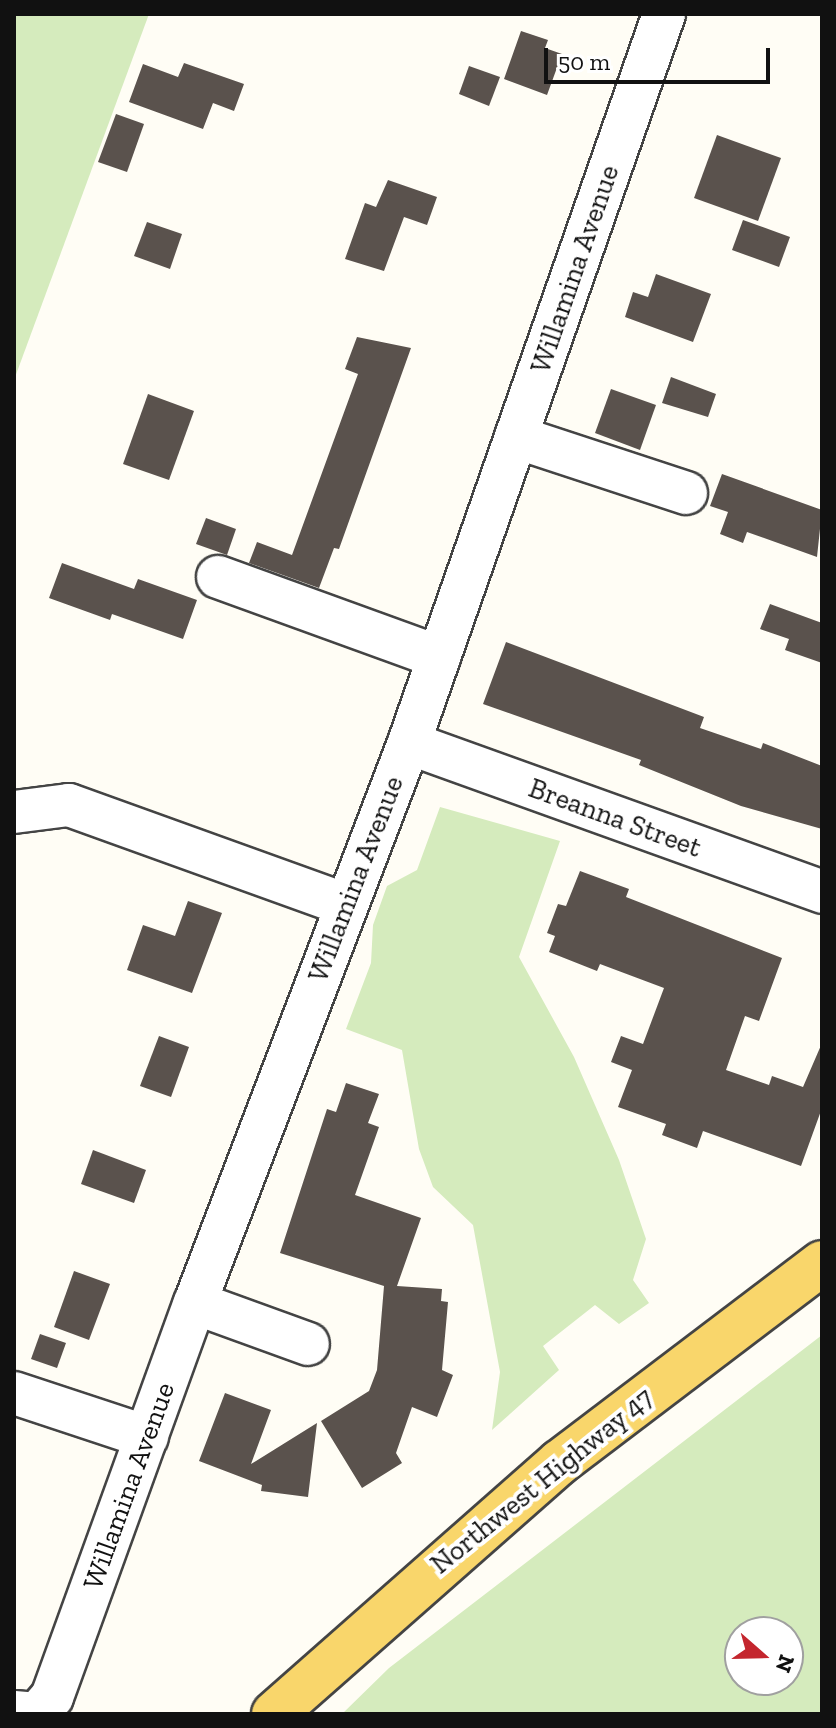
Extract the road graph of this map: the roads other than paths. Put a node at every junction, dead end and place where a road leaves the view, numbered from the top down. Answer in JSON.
{"nodes":[{"id":1,"x":664,"y":14,"type":"edge"},
{"id":2,"x":516,"y":437,"type":"junction"},
{"id":3,"x":686,"y":493,"type":"dead end"},
{"id":4,"x":218,"y":577,"type":"dead end"},
{"id":5,"x":439,"y":657,"type":"junction"},
{"id":6,"x":409,"y":743,"type":"junction"},
{"id":7,"x":14,"y":812,"type":"edge"},
{"id":8,"x":822,"y":892,"type":"edge"},
{"id":9,"x":347,"y":905,"type":"junction"},
{"id":10,"x":822,"y":1263,"type":"edge"},
{"id":11,"x":195,"y":1303,"type":"junction"},
{"id":12,"x":308,"y":1344,"type":"dead end"},
{"id":13,"x":14,"y":1393,"type":"edge"},
{"id":14,"x":147,"y":1437,"type":"junction"},
{"id":15,"x":14,"y":1712,"type":"edge"},
{"id":16,"x":274,"y":1714,"type":"edge"}],
"edges":[{"from":1,"to":2,"type":"street","name":"Willamina Avenue"},
{"from":2,"to":3,"type":"street"},
{"from":2,"to":5,"type":"street","name":"Willamina Avenue"},
{"from":4,"to":5,"type":"street"},
{"from":5,"to":6,"type":"street","name":"Willamina Avenue"},
{"from":6,"to":8,"type":"street","name":"Breanna Street"},
{"from":6,"to":9,"type":"street","name":"Willamina Avenue"},
{"from":7,"to":9,"type":"street"},
{"from":9,"to":11,"type":"street","name":"Willamina Avenue"},
{"from":10,"to":16,"type":"main road","name":"Northwest Highway 47"},
{"from":11,"to":12,"type":"street"},
{"from":11,"to":14,"type":"street","name":"Willamina Avenue"},
{"from":13,"to":14,"type":"street"},
{"from":14,"to":15,"type":"street","name":"Willamina Avenue"}]}
